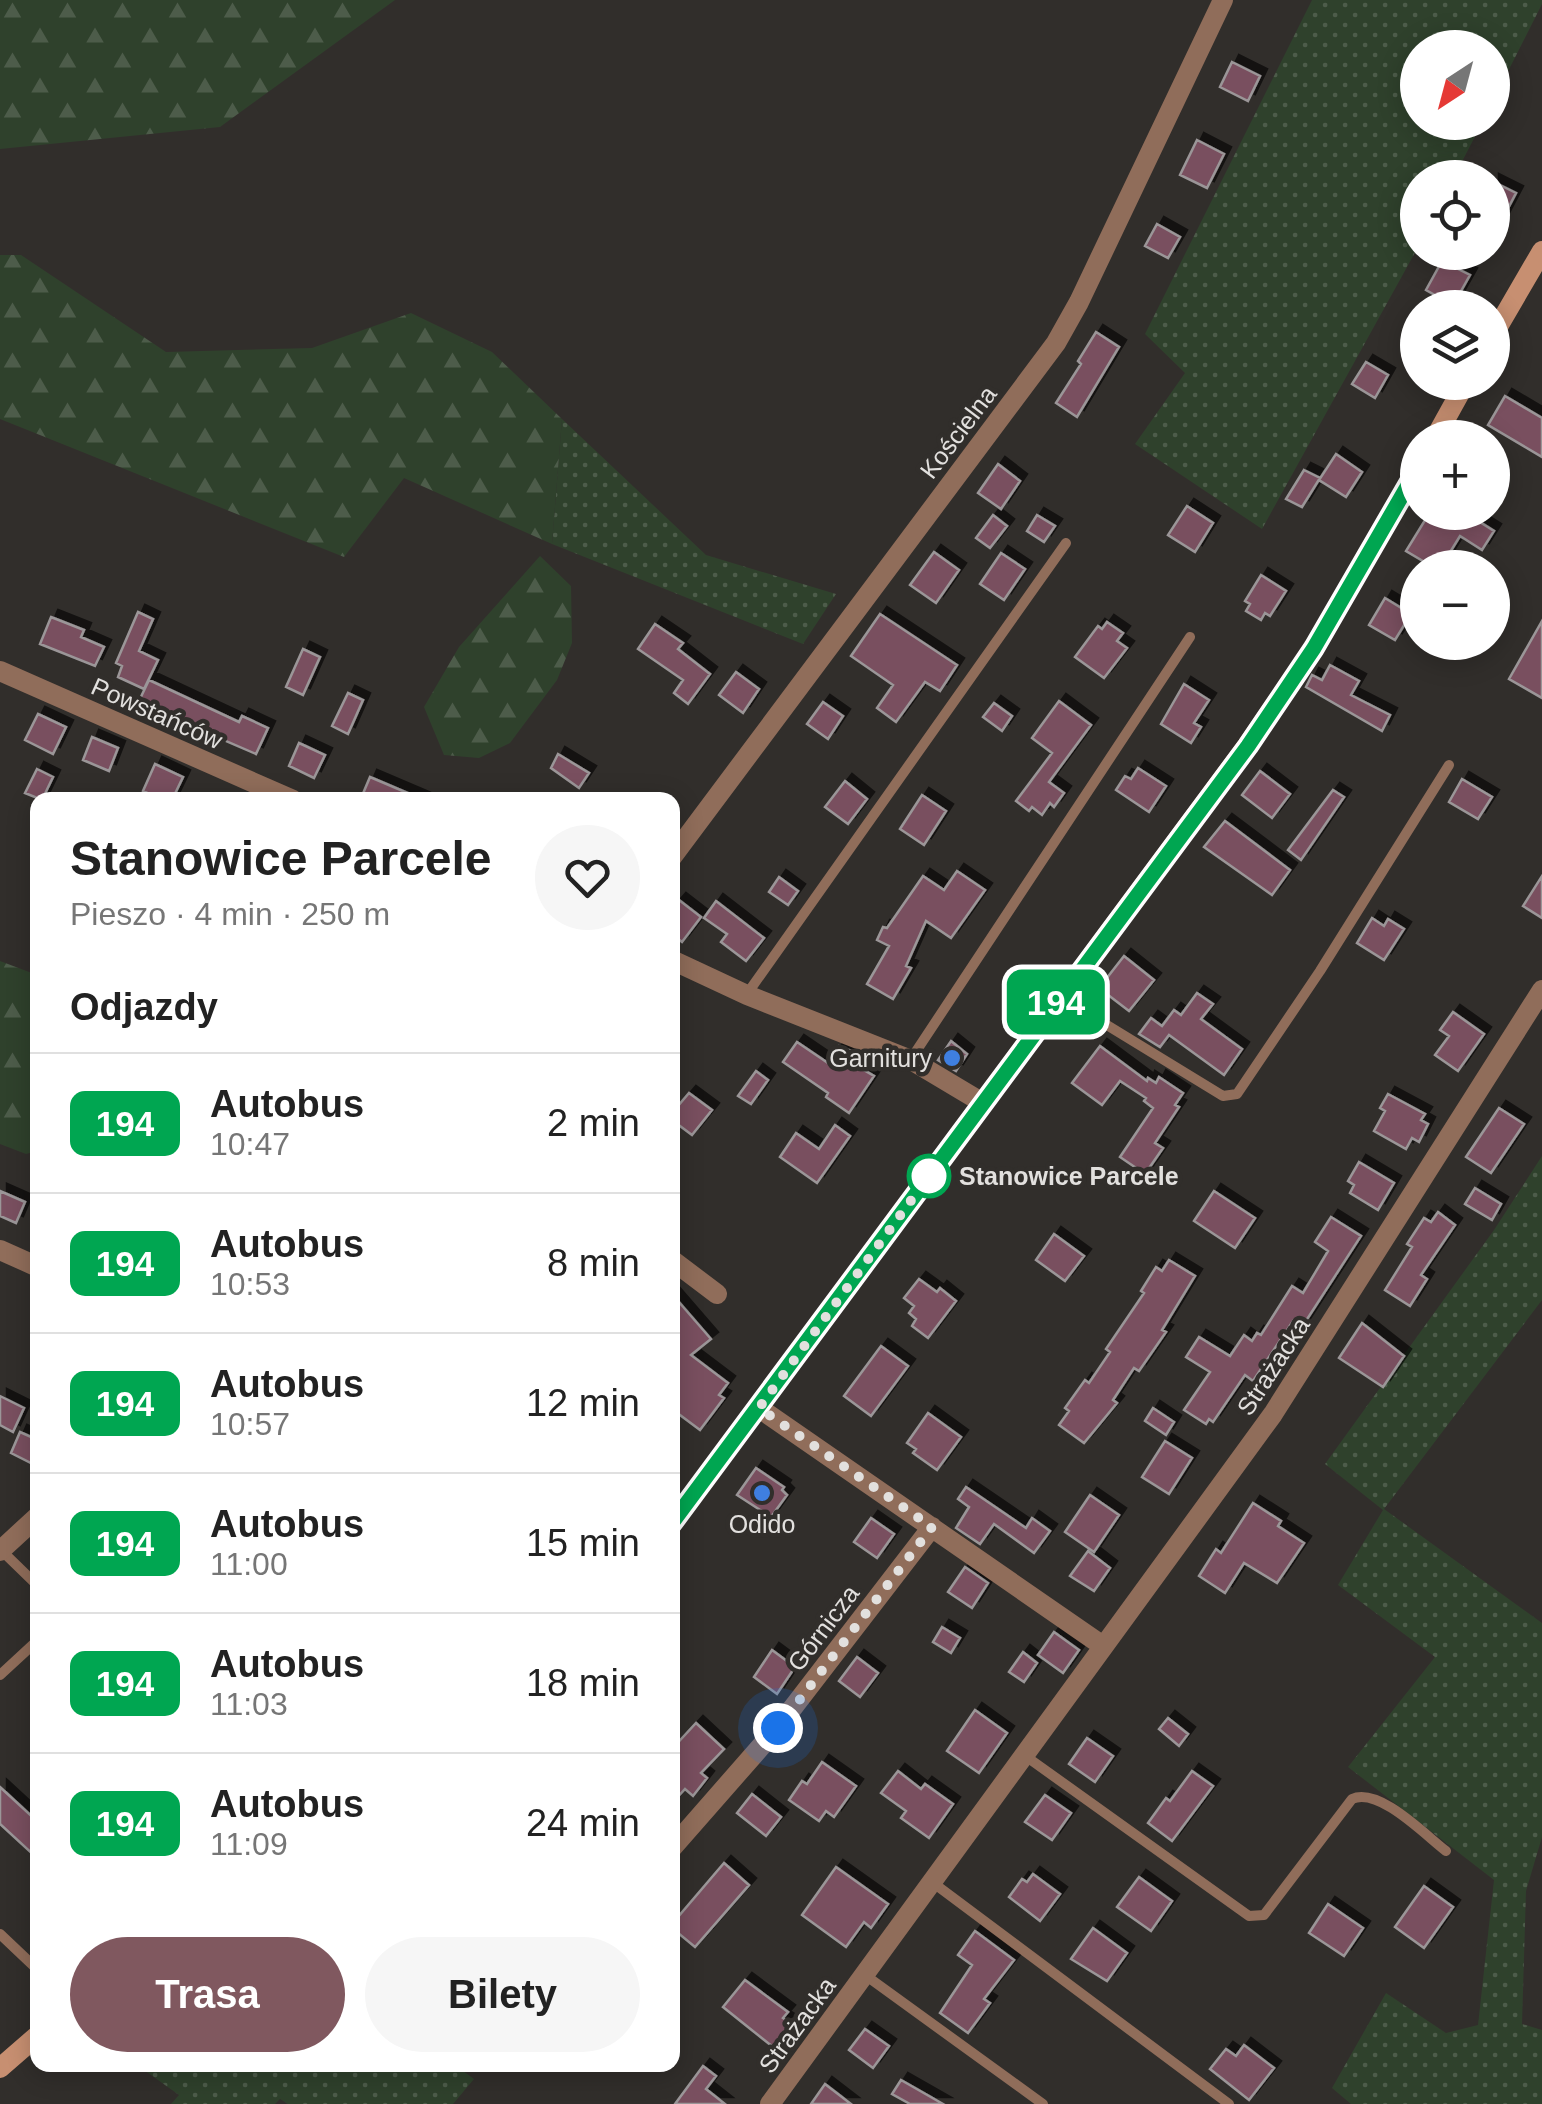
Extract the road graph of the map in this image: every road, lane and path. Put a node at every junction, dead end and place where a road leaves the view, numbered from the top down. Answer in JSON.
{"nodes":[{"id":1,"x":1222,"y":0,"type":"edge"},
{"id":2,"x":1542,"y":251,"type":"edge"},
{"id":3,"x":1510,"y":306,"type":"edge"},
{"id":4,"x":1400,"y":499,"type":"edge"},
{"id":5,"x":1066,"y":544,"type":"dead end"},
{"id":6,"x":1190,"y":638,"type":"dead end"},
{"id":7,"x":0,"y":672,"type":"edge"},
{"id":8,"x":1449,"y":765,"type":"dead end"},
{"id":9,"x":275,"y":792,"type":"edge"},
{"id":10,"x":680,"y":846,"type":"edge"},
{"id":11,"x":680,"y":964,"type":"edge"},
{"id":12,"x":1542,"y":990,"type":"edge"},
{"id":13,"x":746,"y":995,"type":"junction"},
{"id":14,"x":1060,"y":996,"type":"junction"},
{"id":15,"x":911,"y":1060,"type":"junction"},
{"id":16,"x":983,"y":1103,"type":"junction"},
{"id":17,"x":2,"y":1256,"type":"edge"},
{"id":18,"x":30,"y":1265,"type":"edge"},
{"id":19,"x":680,"y":1266,"type":"edge"},
{"id":20,"x":717,"y":1294,"type":"dead end"},
{"id":21,"x":759,"y":1408,"type":"junction"},
{"id":22,"x":680,"y":1512,"type":"edge"},
{"id":23,"x":30,"y":1524,"type":"edge"},
{"id":24,"x":932,"y":1527,"type":"junction"},
{"id":25,"x":1,"y":1551,"type":"edge"},
{"id":26,"x":30,"y":1578,"type":"edge"},
{"id":27,"x":1103,"y":1646,"type":"junction"},
{"id":28,"x":30,"y":1647,"type":"edge"},
{"id":29,"x":0,"y":1675,"type":"edge"},
{"id":30,"x":1024,"y":1754,"type":"junction"},
{"id":31,"x":680,"y":1839,"type":"edge"},
{"id":32,"x":1446,"y":1851,"type":"dead end"},
{"id":33,"x":932,"y":1882,"type":"junction"},
{"id":34,"x":0,"y":1934,"type":"edge"},
{"id":35,"x":30,"y":1962,"type":"edge"},
{"id":36,"x":864,"y":1975,"type":"junction"},
{"id":37,"x":30,"y":2042,"type":"edge"},
{"id":38,"x":0,"y":2068,"type":"edge"},
{"id":39,"x":770,"y":2104,"type":"edge"},
{"id":40,"x":1043,"y":2104,"type":"edge"},
{"id":41,"x":1230,"y":2104,"type":"edge"}],
"edges":[{"from":1,"to":10,"type":"street","name":"Kościelna"},
{"from":2,"to":3,"type":"main road"},
{"from":4,"to":14,"type":"main road"},
{"from":5,"to":13,"type":"lane"},
{"from":6,"to":15,"type":"lane"},
{"from":7,"to":9,"type":"street","name":"Powstańców"},
{"from":8,"to":14,"type":"lane"},
{"from":11,"to":13,"type":"street"},
{"from":12,"to":27,"type":"street","name":"Strażacka"},
{"from":13,"to":15,"type":"street"},
{"from":14,"to":16,"type":"main road"},
{"from":15,"to":16,"type":"street"},
{"from":16,"to":21,"type":"main road"},
{"from":17,"to":18,"type":"street"},
{"from":19,"to":20,"type":"street"},
{"from":21,"to":22,"type":"main road"},
{"from":21,"to":24,"type":"street"},
{"from":23,"to":25,"type":"street"},
{"from":24,"to":27,"type":"street"},
{"from":24,"to":31,"type":"street","name":"Górnicza"},
{"from":25,"to":26,"type":"lane"},
{"from":27,"to":30,"type":"street","name":"Strażacka"},
{"from":28,"to":29,"type":"lane"},
{"from":30,"to":32,"type":"lane"},
{"from":30,"to":33,"type":"street","name":"Strażacka"},
{"from":33,"to":36,"type":"street","name":"Strażacka"},
{"from":33,"to":41,"type":"lane"},
{"from":34,"to":35,"type":"lane"},
{"from":36,"to":39,"type":"street","name":"Strażacka"},
{"from":36,"to":40,"type":"lane","name":"Strażacka"},
{"from":37,"to":38,"type":"main road"}]}
